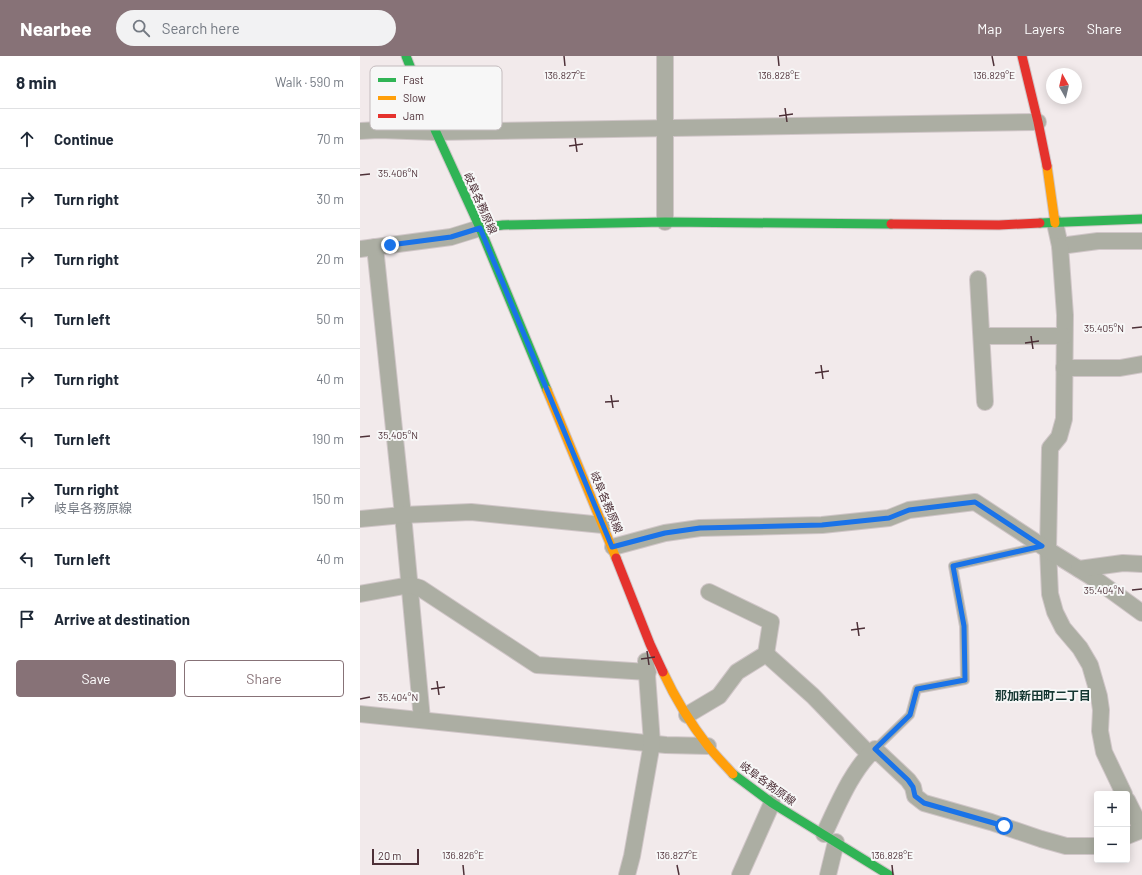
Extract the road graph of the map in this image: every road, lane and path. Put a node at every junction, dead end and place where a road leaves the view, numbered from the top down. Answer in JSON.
{"nodes":[{"id":1,"x":406,"y":56,"type":"edge"},
{"id":2,"x":665,"y":56,"type":"edge"},
{"id":3,"x":1022,"y":56,"type":"edge"},
{"id":4,"x":410,"y":66,"type":"edge"},
{"id":5,"x":1038,"y":122,"type":"junction"},
{"id":6,"x":666,"y":128,"type":"junction"},
{"id":7,"x":360,"y":131,"type":"edge"},
{"id":8,"x":436,"y":132,"type":"junction"},
{"id":9,"x":1142,"y":219,"type":"edge"},
{"id":10,"x":665,"y":222,"type":"junction"},
{"id":11,"x":1055,"y":223,"type":"junction"},
{"id":12,"x":480,"y":228,"type":"junction"},
{"id":13,"x":1142,"y":241,"type":"edge"},
{"id":14,"x":1060,"y":246,"type":"junction"},
{"id":15,"x":368,"y":248,"type":"edge"},
{"id":16,"x":978,"y":279,"type":"dead end"},
{"id":17,"x":982,"y":336,"type":"junction"},
{"id":18,"x":1064,"y":336,"type":"junction"},
{"id":19,"x":1142,"y":364,"type":"edge"},
{"id":20,"x":1064,"y":368,"type":"junction"},
{"id":21,"x":985,"y":402,"type":"dead end"},
{"id":22,"x":403,"y":515,"type":"junction"},
{"id":23,"x":360,"y":519,"type":"edge"},
{"id":24,"x":603,"y":525,"type":"junction"},
{"id":25,"x":612,"y":547,"type":"junction"},
{"id":26,"x":1045,"y":548,"type":"junction"},
{"id":27,"x":1142,"y":564,"type":"edge"},
{"id":28,"x":1079,"y":569,"type":"junction"},
{"id":29,"x":410,"y":585,"type":"junction"},
{"id":30,"x":709,"y":592,"type":"dead end"},
{"id":31,"x":360,"y":594,"type":"edge"},
{"id":32,"x":1142,"y":613,"type":"edge"},
{"id":33,"x":650,"y":644,"type":"junction"},
{"id":34,"x":766,"y":654,"type":"junction"},
{"id":35,"x":648,"y":672,"type":"junction"},
{"id":36,"x":360,"y":714,"type":"edge"},
{"id":37,"x":687,"y":715,"type":"junction"},
{"id":38,"x":422,"y":719,"type":"junction"},
{"id":39,"x":652,"y":743,"type":"junction"},
{"id":40,"x":708,"y":746,"type":"junction"},
{"id":41,"x":872,"y":752,"type":"junction"},
{"id":42,"x":1123,"y":791,"type":"edge"},
{"id":43,"x":772,"y":803,"type":"junction"},
{"id":44,"x":1130,"y":806,"type":"edge"},
{"id":45,"x":1142,"y":830,"type":"edge"},
{"id":46,"x":1130,"y":835,"type":"edge"},
{"id":47,"x":830,"y":838,"type":"junction"},
{"id":48,"x":1094,"y":846,"type":"edge"},
{"id":49,"x":627,"y":875,"type":"edge"},
{"id":50,"x":740,"y":875,"type":"edge"},
{"id":51,"x":828,"y":875,"type":"edge"},
{"id":52,"x":890,"y":875,"type":"edge"}],
"edges":[{"from":1,"to":4,"type":"main road","name":"岐阜各務原線"},
{"from":2,"to":6,"type":"street"},
{"from":3,"to":5,"type":"main road"},
{"from":5,"to":6,"type":"street"},
{"from":5,"to":11,"type":"main road"},
{"from":6,"to":8,"type":"street"},
{"from":6,"to":10,"type":"street"},
{"from":7,"to":8,"type":"street"},
{"from":8,"to":12,"type":"main road","name":"岐阜各務原線"},
{"from":9,"to":11,"type":"main road"},
{"from":10,"to":11,"type":"main road"},
{"from":10,"to":12,"type":"main road"},
{"from":11,"to":14,"type":"street"},
{"from":12,"to":15,"type":"street"},
{"from":12,"to":24,"type":"main road","name":"岐阜各務原線"},
{"from":13,"to":14,"type":"street"},
{"from":14,"to":18,"type":"street"},
{"from":15,"to":22,"type":"street"},
{"from":16,"to":17,"type":"street"},
{"from":17,"to":18,"type":"street"},
{"from":17,"to":21,"type":"street"},
{"from":18,"to":20,"type":"street"},
{"from":19,"to":20,"type":"street"},
{"from":20,"to":26,"type":"street"},
{"from":22,"to":23,"type":"street"},
{"from":22,"to":24,"type":"street"},
{"from":22,"to":29,"type":"street"},
{"from":24,"to":25,"type":"main road","name":"岐阜各務原線"},
{"from":25,"to":26,"type":"street"},
{"from":25,"to":33,"type":"main road","name":"岐阜各務原線"},
{"from":26,"to":28,"type":"street"},
{"from":26,"to":41,"type":"lane"},
{"from":26,"to":42,"type":"street"},
{"from":27,"to":28,"type":"street"},
{"from":28,"to":32,"type":"street"},
{"from":29,"to":31,"type":"street"},
{"from":29,"to":35,"type":"street"},
{"from":29,"to":38,"type":"street"},
{"from":30,"to":34,"type":"street"},
{"from":33,"to":35,"type":"street"},
{"from":33,"to":37,"type":"main road","name":"岐阜各務原線"},
{"from":34,"to":37,"type":"street"},
{"from":34,"to":41,"type":"street"},
{"from":35,"to":39,"type":"street"},
{"from":36,"to":38,"type":"street"},
{"from":37,"to":40,"type":"main road","name":"岐阜各務原線"},
{"from":38,"to":39,"type":"street"},
{"from":39,"to":40,"type":"street"},
{"from":39,"to":49,"type":"street"},
{"from":40,"to":43,"type":"main road","name":"岐阜各務原線"},
{"from":41,"to":47,"type":"street"},
{"from":41,"to":48,"type":"street"},
{"from":43,"to":47,"type":"main road","name":"岐阜各務原線"},
{"from":43,"to":50,"type":"street"},
{"from":44,"to":45,"type":"street"},
{"from":45,"to":46,"type":"street"},
{"from":47,"to":51,"type":"street"},
{"from":47,"to":52,"type":"main road","name":"岐阜各務原線"}]}
